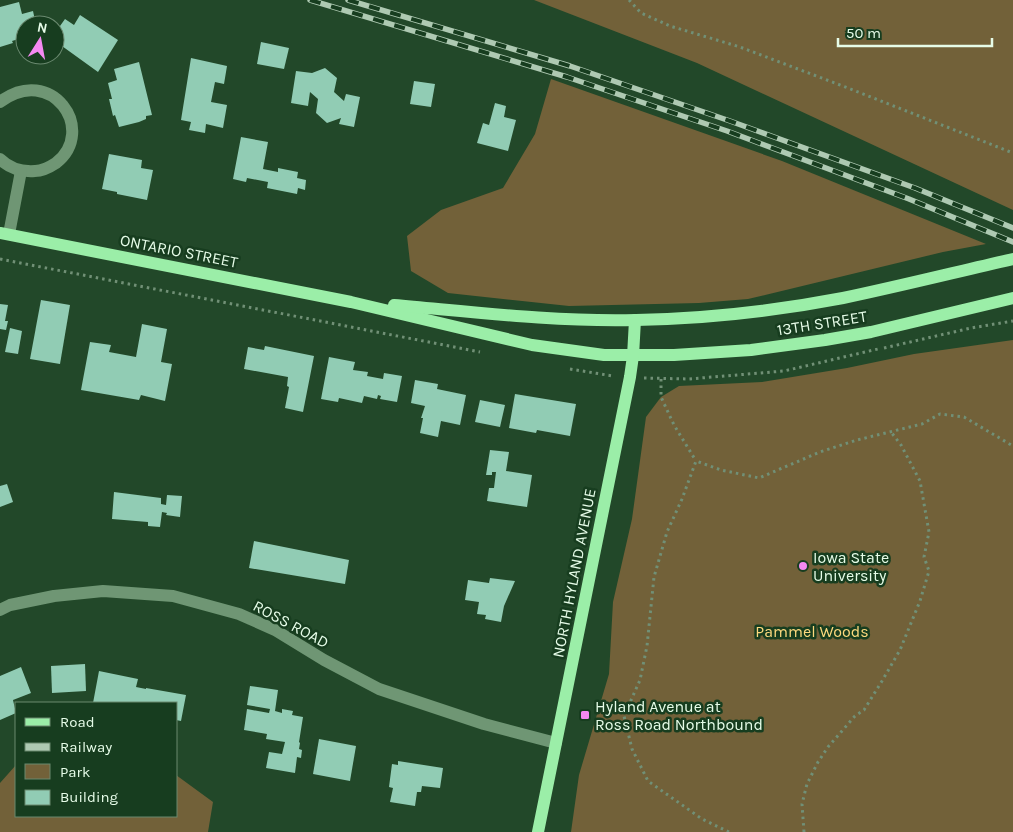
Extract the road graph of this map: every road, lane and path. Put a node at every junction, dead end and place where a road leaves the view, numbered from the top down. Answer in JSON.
{"nodes":[{"id":1,"x":629,"y":0,"type":"edge"},
{"id":2,"x":0,"y":102,"type":"edge"},
{"id":3,"x":1013,"y":153,"type":"edge"},
{"id":4,"x":0,"y":159,"type":"edge"},
{"id":5,"x":22,"y":171,"type":"junction"},
{"id":6,"x":5,"y":234,"type":"edge"},
{"id":7,"x":1013,"y":259,"type":"edge"},
{"id":8,"x":0,"y":260,"type":"edge"},
{"id":9,"x":1013,"y":298,"type":"edge"},
{"id":10,"x":351,"y":302,"type":"junction"},
{"id":11,"x":635,"y":320,"type":"junction"},
{"id":12,"x":485,"y":353,"type":"dead end"},
{"id":13,"x":633,"y":356,"type":"junction"},
{"id":14,"x":563,"y":368,"type":"dead end"},
{"id":15,"x":607,"y":376,"type":"dead end"},
{"id":16,"x":656,"y":379,"type":"dead end"},
{"id":17,"x":891,"y":432,"type":"junction"},
{"id":18,"x":1013,"y":446,"type":"edge"},
{"id":19,"x":696,"y":461,"type":"junction"},
{"id":20,"x":0,"y":610,"type":"edge"},
{"id":21,"x":556,"y":743,"type":"junction"},
{"id":22,"x":538,"y":832,"type":"edge"},
{"id":23,"x":729,"y":832,"type":"edge"},
{"id":24,"x":804,"y":832,"type":"edge"}],
"edges":[{"from":1,"to":3,"type":"path"},
{"from":2,"to":5,"type":"street"},
{"from":4,"to":5,"type":"street"},
{"from":5,"to":6,"type":"street"},
{"from":6,"to":10,"type":"main road","name":"ONTARIO STREET"},
{"from":7,"to":11,"type":"main road","name":"13TH STREET"},
{"from":8,"to":12,"type":"path"},
{"from":9,"to":13,"type":"main road","name":"13TH STREET"},
{"from":10,"to":11,"type":"main road","name":"ONTARIO STREET"},
{"from":10,"to":13,"type":"main road","name":"ONTARIO STREET"},
{"from":11,"to":13,"type":"main road","name":"NORTH HYLAND AVENUE"},
{"from":13,"to":21,"type":"main road","name":"NORTH HYLAND AVENUE"},
{"from":14,"to":15,"type":"path"},
{"from":16,"to":19,"type":"path"},
{"from":17,"to":18,"type":"path"},
{"from":17,"to":19,"type":"path"},
{"from":17,"to":24,"type":"path"},
{"from":19,"to":23,"type":"path"},
{"from":20,"to":21,"type":"street","name":"ROSS ROAD"},
{"from":21,"to":22,"type":"main road","name":"NORTH HYLAND AVENUE"}]}
